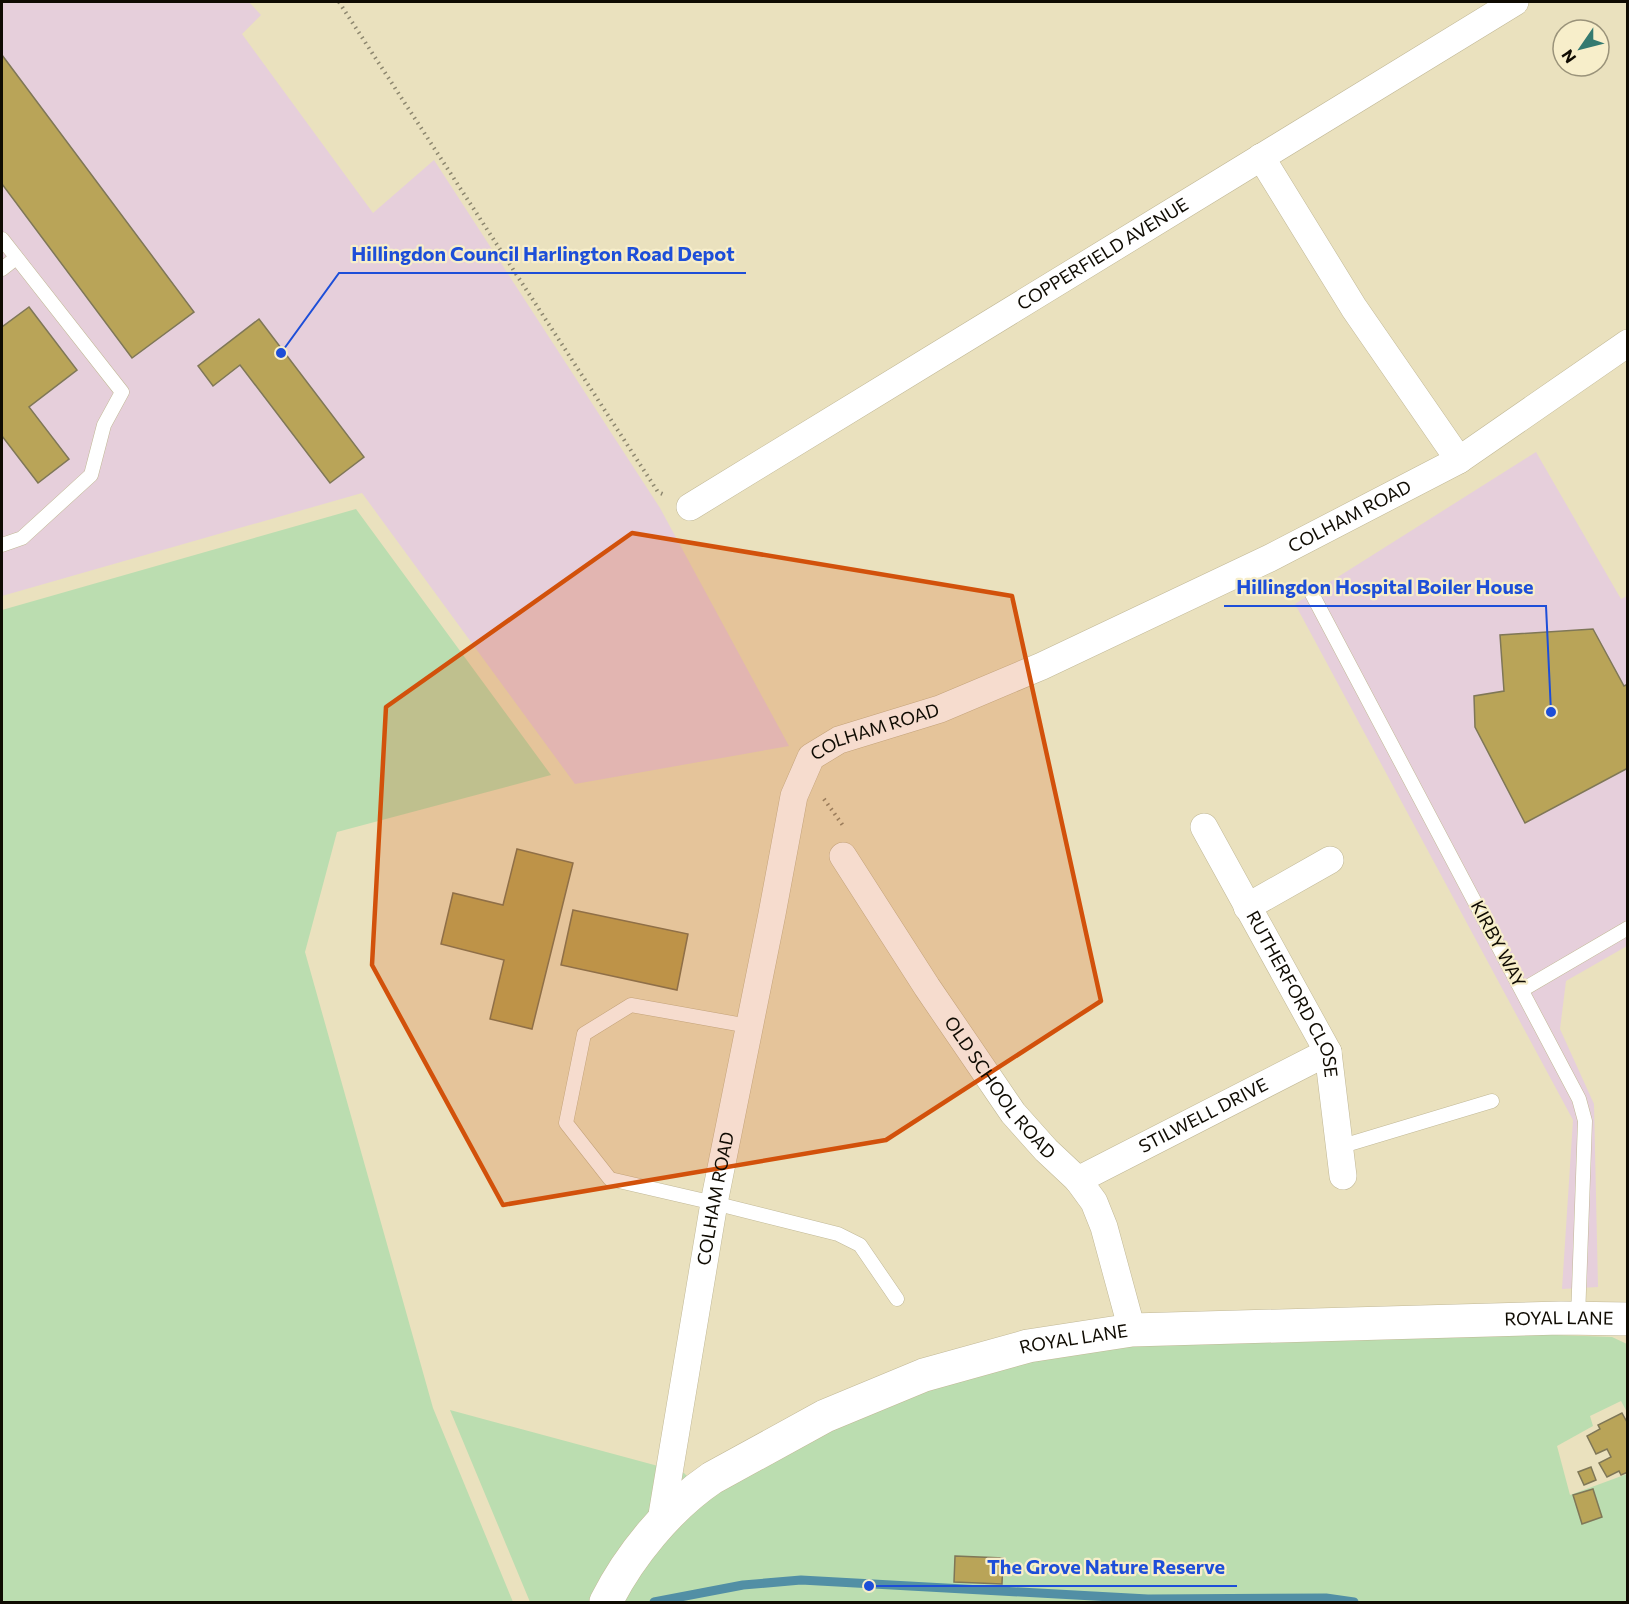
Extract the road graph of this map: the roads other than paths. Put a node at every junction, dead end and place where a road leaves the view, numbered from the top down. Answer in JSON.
{"nodes":[{"id":1,"x":1515,"y":2,"type":"edge"},
{"id":2,"x":1261,"y":157,"type":"junction"},
{"id":3,"x":2,"y":239,"type":"edge"},
{"id":4,"x":16,"y":258,"type":"junction"},
{"id":5,"x":2,"y":269,"type":"edge"},
{"id":6,"x":1628,"y":343,"type":"edge"},
{"id":7,"x":1459,"y":459,"type":"junction"},
{"id":8,"x":690,"y":507,"type":"road end"},
{"id":9,"x":2,"y":545,"type":"edge"},
{"id":10,"x":1312,"y":594,"type":"dead end"},
{"id":11,"x":1204,"y":827,"type":"dead end"},
{"id":12,"x":843,"y":856,"type":"road end"},
{"id":13,"x":1330,"y":860,"type":"dead end"},
{"id":14,"x":1247,"y":907,"type":"junction"},
{"id":15,"x":1628,"y":928,"type":"edge"},
{"id":16,"x":1522,"y":990,"type":"junction"},
{"id":17,"x":748,"y":1026,"type":"junction"},
{"id":18,"x":1328,"y":1052,"type":"junction"},
{"id":19,"x":1492,"y":1101,"type":"dead end"},
{"id":20,"x":1339,"y":1147,"type":"junction"},
{"id":21,"x":1343,"y":1176,"type":"dead end"},
{"id":22,"x":1078,"y":1180,"type":"junction"},
{"id":23,"x":714,"y":1203,"type":"junction"},
{"id":24,"x":897,"y":1299,"type":"dead end"},
{"id":25,"x":1578,"y":1318,"type":"junction"},
{"id":26,"x":1628,"y":1319,"type":"edge"},
{"id":27,"x":1132,"y":1330,"type":"junction"},
{"id":28,"x":661,"y":1521,"type":"junction"},
{"id":29,"x":606,"y":1602,"type":"edge"}],
"edges":[{"from":1,"to":2,"type":"street","name":"COPPERFIELD AVENUE"},
{"from":2,"to":7,"type":"street"},
{"from":2,"to":8,"type":"street","name":"COPPERFIELD AVENUE"},
{"from":3,"to":4,"type":"lane"},
{"from":4,"to":5,"type":"lane"},
{"from":4,"to":9,"type":"lane"},
{"from":6,"to":7,"type":"street","name":"COLHAM ROAD"},
{"from":7,"to":17,"type":"street","name":"COLHAM ROAD"},
{"from":10,"to":16,"type":"lane","name":"KIRBY WAY"},
{"from":11,"to":14,"type":"street","name":"RUTHERFORD CLOSE"},
{"from":12,"to":22,"type":"street","name":"OLD SCHOOL ROAD"},
{"from":13,"to":14,"type":"street"},
{"from":14,"to":18,"type":"street","name":"RUTHERFORD CLOSE"},
{"from":15,"to":16,"type":"lane"},
{"from":16,"to":25,"type":"lane","name":"KIRBY WAY"},
{"from":17,"to":23,"type":"street","name":"COLHAM ROAD"},
{"from":17,"to":23,"type":"lane"},
{"from":18,"to":20,"type":"street","name":"RUTHERFORD CLOSE"},
{"from":18,"to":22,"type":"street","name":"STILWELL DRIVE"},
{"from":19,"to":20,"type":"lane"},
{"from":20,"to":21,"type":"street","name":"RUTHERFORD CLOSE"},
{"from":22,"to":27,"type":"street","name":"OLD SCHOOL ROAD"},
{"from":23,"to":24,"type":"lane"},
{"from":23,"to":28,"type":"street","name":"COLHAM ROAD"},
{"from":25,"to":26,"type":"street","name":"ROYAL LANE"},
{"from":25,"to":27,"type":"street","name":"ROYAL LANE"},
{"from":27,"to":28,"type":"street","name":"ROYAL LANE"},
{"from":28,"to":29,"type":"street","name":"ROYAL LANE"}]}
